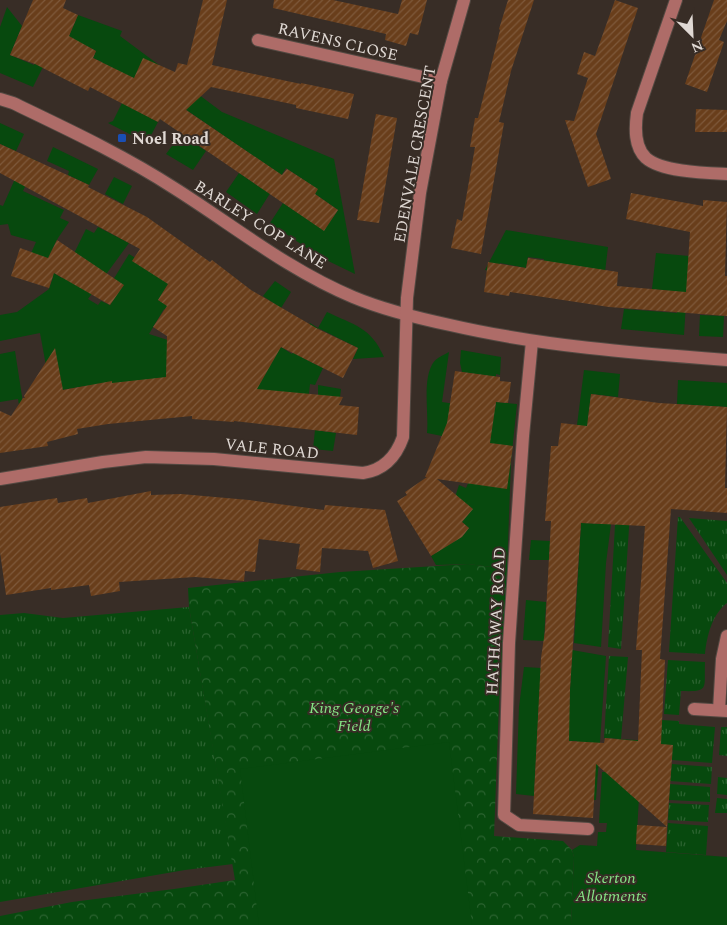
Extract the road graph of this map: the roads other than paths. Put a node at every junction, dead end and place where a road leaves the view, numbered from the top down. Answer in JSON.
{"nodes":[{"id":1,"x":464,"y":0,"type":"edge"},
{"id":2,"x":676,"y":0,"type":"edge"},
{"id":3,"x":258,"y":40,"type":"dead end"},
{"id":4,"x":441,"y":81,"type":"junction"},
{"id":5,"x":0,"y":99,"type":"edge"},
{"id":6,"x":727,"y":174,"type":"edge"},
{"id":7,"x":406,"y":315,"type":"junction"},
{"id":8,"x":532,"y":341,"type":"junction"},
{"id":9,"x":727,"y":360,"type":"edge"},
{"id":10,"x":0,"y":479,"type":"edge"},
{"id":11,"x":727,"y":636,"type":"edge"},
{"id":12,"x":694,"y":709,"type":"dead end"},
{"id":13,"x":723,"y":711,"type":"edge"},
{"id":14,"x":588,"y":829,"type":"dead end"}],
"edges":[{"from":1,"to":4,"type":"street","name":"EDENVALE CRESCENT"},
{"from":2,"to":6,"type":"street"},
{"from":3,"to":4,"type":"street","name":"RAVENS CLOSE"},
{"from":4,"to":7,"type":"street","name":"EDENVALE CRESCENT"},
{"from":5,"to":7,"type":"street","name":"BARLEY COP LANE"},
{"from":7,"to":8,"type":"street","name":"BARLEY COP LANE"},
{"from":7,"to":10,"type":"street","name":"VALE ROAD"},
{"from":8,"to":9,"type":"street","name":"BARLEY COP LANE"},
{"from":8,"to":14,"type":"street","name":"HATHAWAY ROAD"},
{"from":11,"to":13,"type":"street"},
{"from":12,"to":13,"type":"street"}]}
